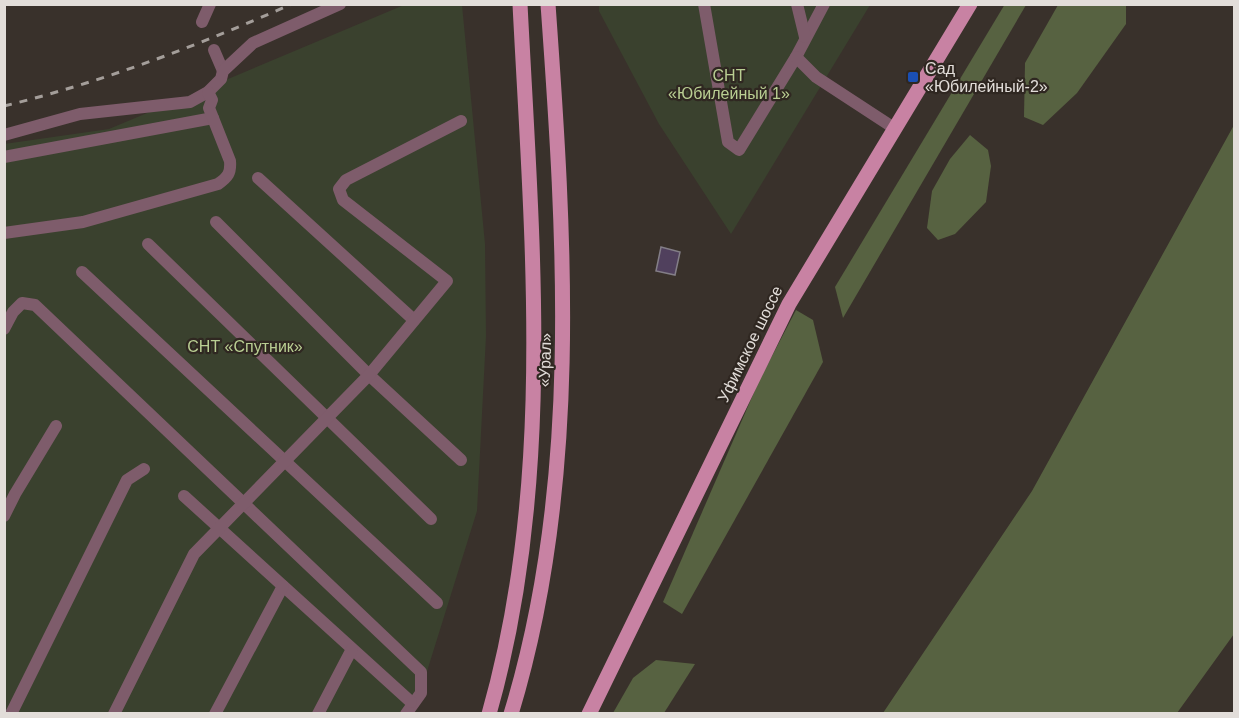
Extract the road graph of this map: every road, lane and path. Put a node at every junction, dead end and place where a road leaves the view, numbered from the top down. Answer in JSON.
{"nodes":[{"id":1,"x":210,"y":4,"type":"edge"},
{"id":2,"x":340,"y":4,"type":"edge"},
{"id":3,"x":520,"y":4,"type":"edge"},
{"id":4,"x":704,"y":4,"type":"edge"},
{"id":5,"x":797,"y":4,"type":"edge"},
{"id":6,"x":824,"y":4,"type":"edge"},
{"id":7,"x":970,"y":4,"type":"edge"},
{"id":8,"x":548,"y":7,"type":"edge"},
{"id":9,"x":202,"y":22,"type":"dead end"},
{"id":10,"x":805,"y":37,"type":"junction"},
{"id":11,"x":214,"y":50,"type":"dead end"},
{"id":12,"x":796,"y":57,"type":"junction"},
{"id":13,"x":223,"y":71,"type":"junction"},
{"id":14,"x":208,"y":92,"type":"junction"},
{"id":15,"x":213,"y":118,"type":"junction"},
{"id":16,"x":460,"y":121,"type":"dead end"},
{"id":17,"x":894,"y":128,"type":"junction"},
{"id":18,"x":4,"y":135,"type":"edge"},
{"id":19,"x":4,"y":157,"type":"edge"},
{"id":20,"x":258,"y":178,"type":"dead end"},
{"id":21,"x":216,"y":222,"type":"dead end"},
{"id":22,"x":4,"y":233,"type":"edge"},
{"id":23,"x":148,"y":244,"type":"dead end"},
{"id":24,"x":82,"y":272,"type":"dead end"},
{"id":25,"x":414,"y":320,"type":"junction"},
{"id":26,"x":4,"y":329,"type":"edge"},
{"id":27,"x":369,"y":375,"type":"junction"},
{"id":28,"x":329,"y":418,"type":"junction"},
{"id":29,"x":56,"y":426,"type":"dead end"},
{"id":30,"x":462,"y":460,"type":"dead end"},
{"id":31,"x":286,"y":461,"type":"junction"},
{"id":32,"x":144,"y":469,"type":"dead end"},
{"id":33,"x":184,"y":496,"type":"dead end"},
{"id":34,"x":244,"y":503,"type":"junction"},
{"id":35,"x":4,"y":516,"type":"edge"},
{"id":36,"x":431,"y":519,"type":"dead end"},
{"id":37,"x":220,"y":529,"type":"junction"},
{"id":38,"x":283,"y":586,"type":"junction"},
{"id":39,"x":437,"y":603,"type":"dead end"},
{"id":40,"x":352,"y":649,"type":"junction"},
{"id":41,"x":409,"y":708,"type":"edge"},
{"id":42,"x":11,"y":714,"type":"edge"},
{"id":43,"x":114,"y":714,"type":"edge"},
{"id":44,"x":215,"y":714,"type":"edge"},
{"id":45,"x":318,"y":714,"type":"edge"},
{"id":46,"x":489,"y":714,"type":"edge"},
{"id":47,"x":511,"y":714,"type":"edge"},
{"id":48,"x":589,"y":714,"type":"edge"}],
"edges":[{"from":1,"to":9,"type":"lane"},
{"from":2,"to":13,"type":"lane"},
{"from":3,"to":46,"type":"main road","name":"«Урал»"},
{"from":4,"to":12,"type":"lane"},
{"from":5,"to":10,"type":"lane"},
{"from":6,"to":10,"type":"lane"},
{"from":7,"to":17,"type":"main road","name":"Уфимское шоссе"},
{"from":8,"to":47,"type":"main road","name":"«Урал»"},
{"from":10,"to":12,"type":"lane"},
{"from":11,"to":13,"type":"lane"},
{"from":12,"to":17,"type":"lane"},
{"from":13,"to":14,"type":"lane"},
{"from":14,"to":15,"type":"lane"},
{"from":14,"to":18,"type":"lane"},
{"from":15,"to":19,"type":"lane"},
{"from":15,"to":22,"type":"lane"},
{"from":16,"to":25,"type":"lane"},
{"from":17,"to":48,"type":"main road","name":"Уфимское шоссе"},
{"from":20,"to":25,"type":"lane"},
{"from":21,"to":27,"type":"lane"},
{"from":23,"to":28,"type":"lane"},
{"from":24,"to":31,"type":"lane"},
{"from":25,"to":27,"type":"lane"},
{"from":26,"to":34,"type":"lane"},
{"from":27,"to":28,"type":"lane"},
{"from":27,"to":30,"type":"lane"},
{"from":28,"to":31,"type":"lane"},
{"from":28,"to":36,"type":"lane"},
{"from":29,"to":35,"type":"lane"},
{"from":31,"to":34,"type":"lane"},
{"from":31,"to":39,"type":"lane"},
{"from":32,"to":42,"type":"lane"},
{"from":33,"to":37,"type":"lane"},
{"from":34,"to":37,"type":"lane"},
{"from":34,"to":41,"type":"lane"},
{"from":37,"to":38,"type":"lane"},
{"from":37,"to":43,"type":"lane"},
{"from":38,"to":40,"type":"lane"},
{"from":38,"to":44,"type":"lane"},
{"from":40,"to":41,"type":"lane"},
{"from":40,"to":45,"type":"lane"}]}
